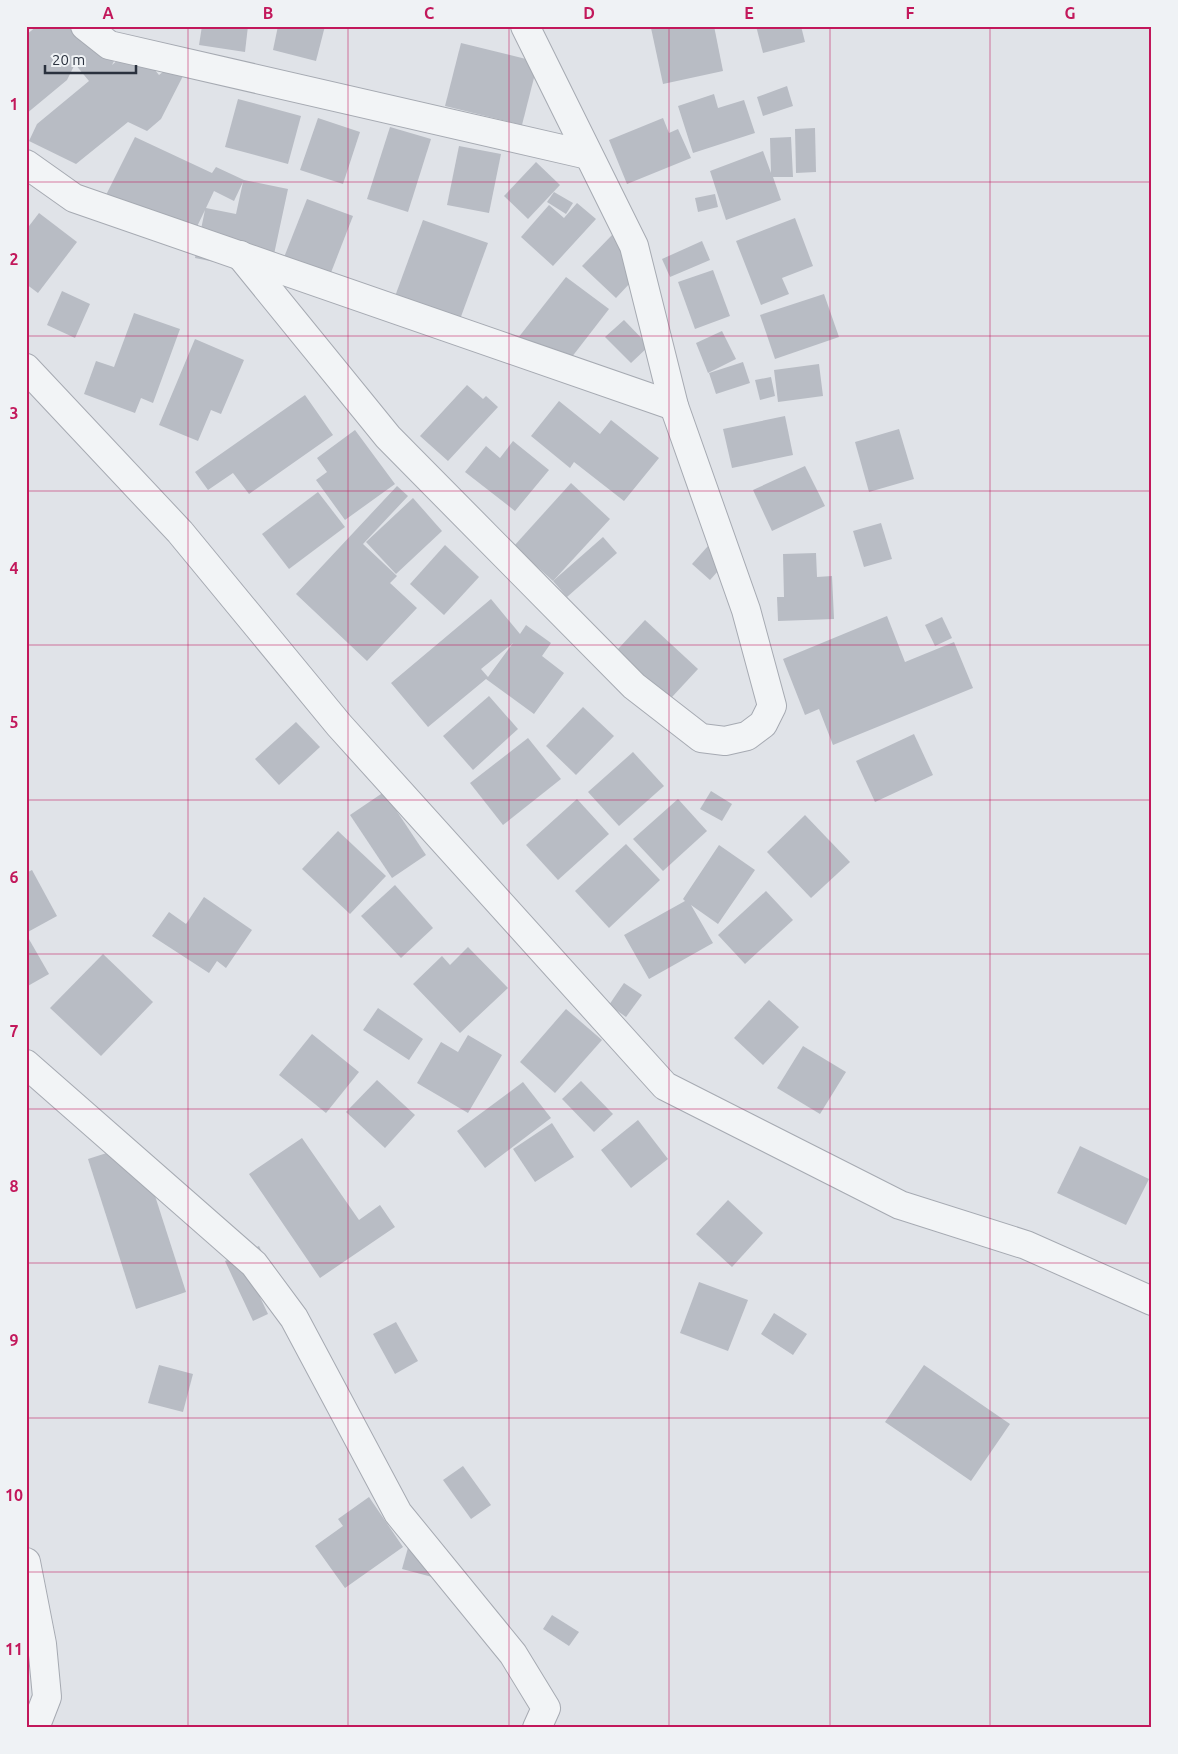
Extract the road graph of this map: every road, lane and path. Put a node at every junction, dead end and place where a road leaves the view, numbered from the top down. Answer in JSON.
{"nodes":[{"id":1,"x":85,"y":26,"type":"edge"},
{"id":2,"x":525,"y":26,"type":"edge"},
{"id":3,"x":588,"y":155,"type":"junction"},
{"id":4,"x":26,"y":164,"type":"edge"},
{"id":5,"x":240,"y":255,"type":"junction"},
{"id":6,"x":26,"y":368,"type":"edge"},
{"id":7,"x":674,"y":406,"type":"junction"},
{"id":8,"x":26,"y":1064,"type":"edge"},
{"id":9,"x":1152,"y":1301,"type":"edge"},
{"id":10,"x":26,"y":1562,"type":"edge"},
{"id":11,"x":35,"y":1728,"type":"edge"},
{"id":12,"x":537,"y":1728,"type":"edge"}],
"edges":[{"from":1,"to":3,"type":"street"},
{"from":2,"to":3,"type":"street"},
{"from":3,"to":7,"type":"street"},
{"from":4,"to":5,"type":"street"},
{"from":5,"to":7,"type":"street"},
{"from":5,"to":7,"type":"street"},
{"from":6,"to":9,"type":"street"},
{"from":8,"to":12,"type":"street"},
{"from":10,"to":11,"type":"street"}]}
